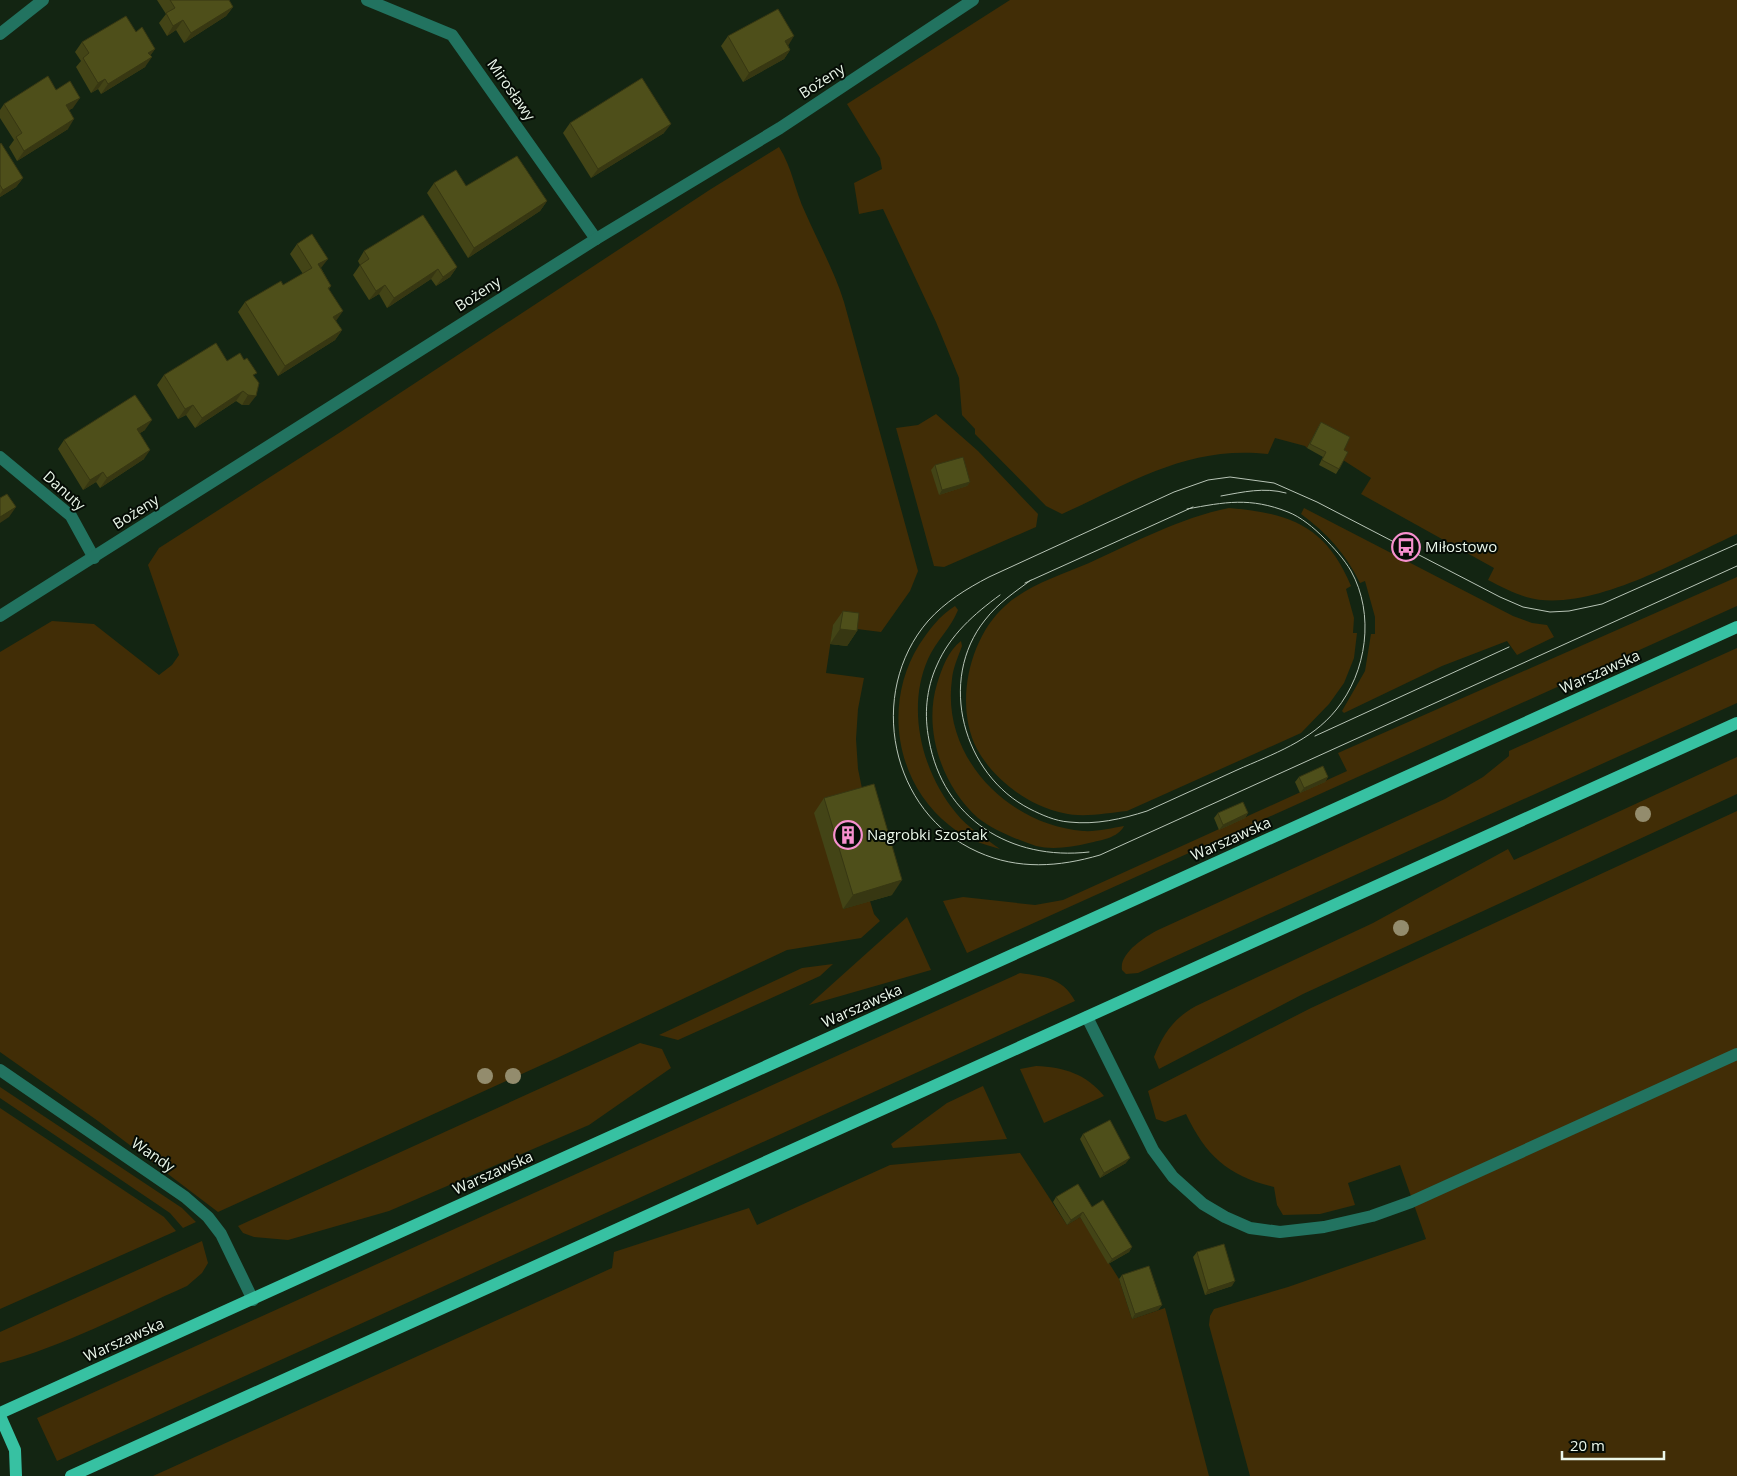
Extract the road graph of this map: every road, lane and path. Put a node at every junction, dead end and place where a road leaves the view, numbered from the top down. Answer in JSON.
{"nodes":[{"id":1,"x":43,"y":0,"type":"edge"},
{"id":2,"x":367,"y":0,"type":"edge"},
{"id":3,"x":973,"y":0,"type":"edge"},
{"id":4,"x":0,"y":34,"type":"edge"},
{"id":5,"x":596,"y":239,"type":"junction"},
{"id":6,"x":0,"y":457,"type":"edge"},
{"id":7,"x":94,"y":558,"type":"junction"},
{"id":8,"x":0,"y":616,"type":"edge"},
{"id":9,"x":1737,"y":628,"type":"edge"},
{"id":10,"x":1737,"y":723,"type":"edge"},
{"id":11,"x":1087,"y":1017,"type":"junction"},
{"id":12,"x":1737,"y":1054,"type":"edge"},
{"id":13,"x":0,"y":1070,"type":"edge"},
{"id":14,"x":253,"y":1300,"type":"junction"},
{"id":15,"x":0,"y":1415,"type":"edge"},
{"id":16,"x":16,"y":1476,"type":"edge"},
{"id":17,"x":72,"y":1476,"type":"edge"}],
"edges":[{"from":1,"to":4,"type":"street"},
{"from":2,"to":5,"type":"street","name":"Mirosławy"},
{"from":3,"to":5,"type":"street","name":"Bożeny"},
{"from":5,"to":7,"type":"street","name":"Bożeny"},
{"from":6,"to":7,"type":"street","name":"Danuty"},
{"from":7,"to":8,"type":"street","name":"Bożeny"},
{"from":9,"to":14,"type":"main road","name":"Warszawska"},
{"from":10,"to":11,"type":"main road"},
{"from":11,"to":12,"type":"street"},
{"from":11,"to":17,"type":"main road"},
{"from":13,"to":14,"type":"street","name":"Wandy"},
{"from":14,"to":15,"type":"main road","name":"Warszawska"},
{"from":15,"to":16,"type":"main road"}]}
